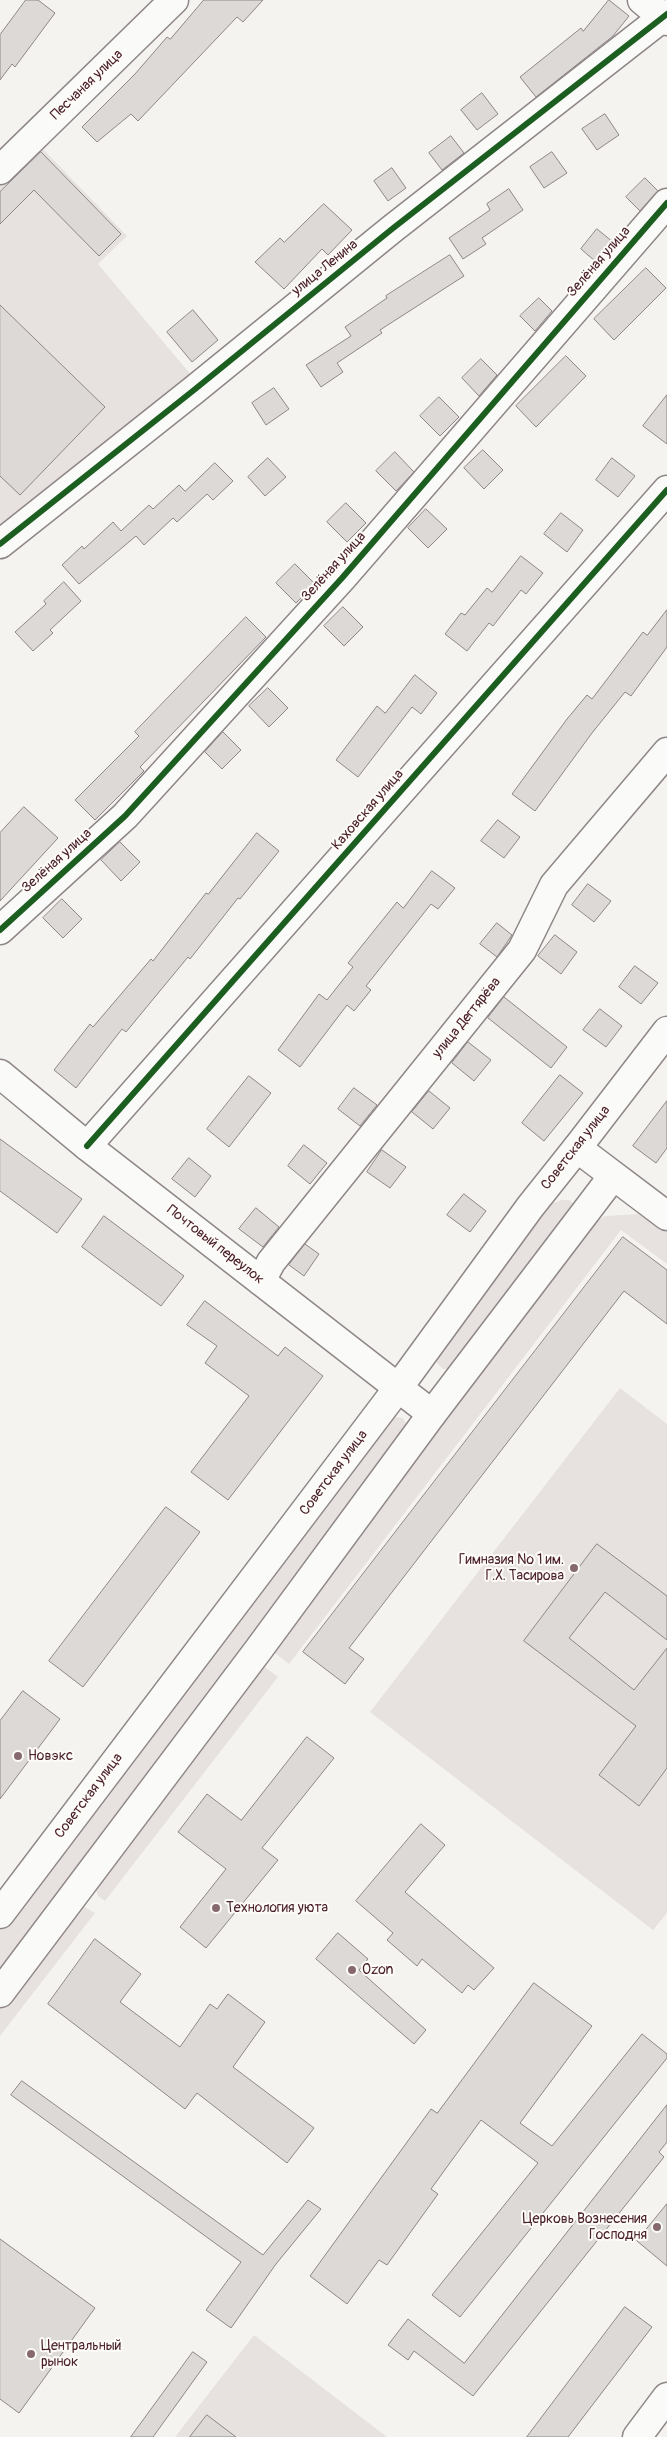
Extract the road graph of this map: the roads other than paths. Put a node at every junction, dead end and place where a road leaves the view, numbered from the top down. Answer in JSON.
{"nodes":[{"id":1,"x":174,"y":0,"type":"edge"},
{"id":2,"x":642,"y":0,"type":"edge"},
{"id":3,"x":666,"y":17,"type":"edge"},
{"id":4,"x":0,"y":170,"type":"edge"},
{"id":5,"x":667,"y":203,"type":"edge"},
{"id":6,"x":667,"y":490,"type":"edge"},
{"id":7,"x":0,"y":544,"type":"edge"},
{"id":8,"x":667,"y":752,"type":"edge"},
{"id":9,"x":0,"y":930,"type":"edge"},
{"id":10,"x":667,"y":1031,"type":"edge"},
{"id":11,"x":0,"y":1074,"type":"edge"},
{"id":12,"x":88,"y":1146,"type":"junction"},
{"id":13,"x":577,"y":1148,"type":"junction"},
{"id":14,"x":613,"y":1176,"type":"junction"},
{"id":15,"x":667,"y":1216,"type":"edge"},
{"id":16,"x":261,"y":1281,"type":"junction"},
{"id":17,"x":398,"y":1388,"type":"junction"},
{"id":18,"x":432,"y":1414,"type":"junction"},
{"id":19,"x":0,"y":1914,"type":"edge"},
{"id":20,"x":0,"y":1993,"type":"edge"},
{"id":21,"x":667,"y":2398,"type":"edge"},
{"id":22,"x":637,"y":2437,"type":"edge"}],
"edges":[{"from":1,"to":4,"type":"street","name":"Песчаная улица"},
{"from":2,"to":3,"type":"street"},
{"from":3,"to":7,"type":"street","name":"улица Ленина"},
{"from":5,"to":9,"type":"street","name":"Зелёная улица"},
{"from":6,"to":12,"type":"street","name":"Каховская улица"},
{"from":8,"to":16,"type":"street","name":"улица Дегтярёва"},
{"from":10,"to":13,"type":"street","name":"Советская улица"},
{"from":11,"to":12,"type":"street","name":"Почтовый переулок"},
{"from":12,"to":16,"type":"street","name":"Почтовый переулок"},
{"from":13,"to":14,"type":"street"},
{"from":13,"to":17,"type":"street","name":"Советская улица"},
{"from":14,"to":15,"type":"street"},
{"from":14,"to":18,"type":"street"},
{"from":16,"to":17,"type":"street","name":"Почтовый переулок"},
{"from":17,"to":18,"type":"street","name":"Почтовый переулок"},
{"from":17,"to":19,"type":"street","name":"Советская улица"},
{"from":18,"to":20,"type":"street"},
{"from":21,"to":22,"type":"street"}]}
